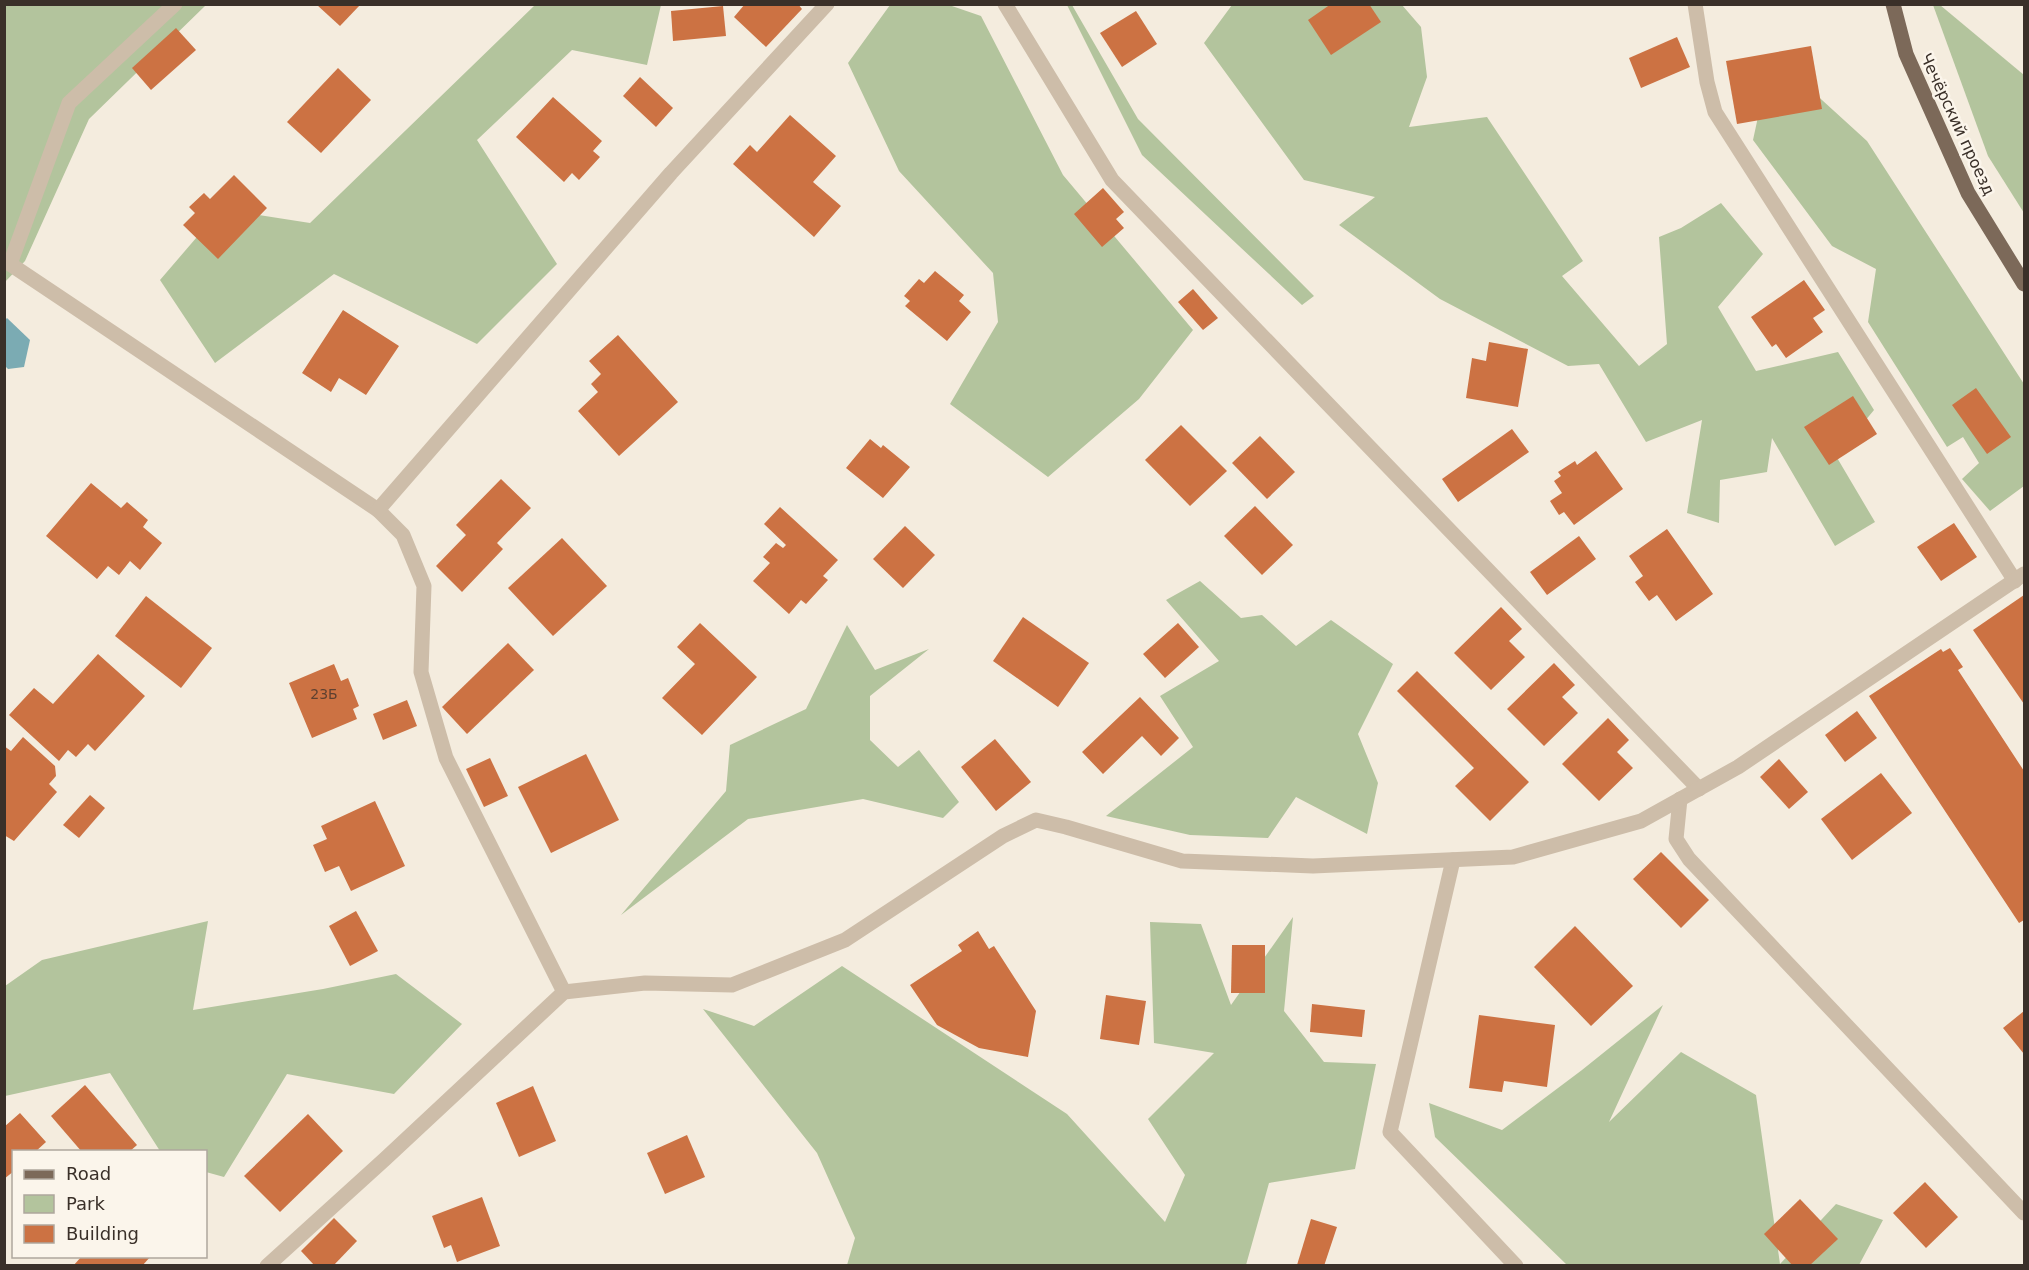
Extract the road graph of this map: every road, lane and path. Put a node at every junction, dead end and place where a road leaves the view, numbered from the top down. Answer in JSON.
{"nodes":[{"id":1,"x":175,"y":4,"type":"edge"},
{"id":2,"x":826,"y":4,"type":"edge"},
{"id":3,"x":1005,"y":4,"type":"edge"},
{"id":4,"x":1695,"y":4,"type":"edge"},
{"id":5,"x":1893,"y":4,"type":"edge"},
{"id":6,"x":2025,"y":284,"type":"edge"},
{"id":7,"x":378,"y":510,"type":"junction"},
{"id":8,"x":2020,"y":578,"type":"edge"},
{"id":9,"x":1699,"y":789,"type":"junction"},
{"id":10,"x":1680,"y":799,"type":"junction"},
{"id":11,"x":1453,"y":860,"type":"junction"},
{"id":12,"x":564,"y":992,"type":"junction"},
{"id":13,"x":2025,"y":1213,"type":"edge"},
{"id":14,"x":267,"y":1266,"type":"edge"},
{"id":15,"x":1516,"y":1266,"type":"edge"}],
"edges":[{"from":1,"to":7,"type":"street"},
{"from":2,"to":7,"type":"street"},
{"from":3,"to":9,"type":"street"},
{"from":4,"to":8,"type":"street"},
{"from":5,"to":6,"type":"main road","name":"Чечёрский проезд"},
{"from":7,"to":12,"type":"street"},
{"from":8,"to":9,"type":"street"},
{"from":9,"to":10,"type":"street"},
{"from":10,"to":11,"type":"street"},
{"from":10,"to":13,"type":"street"},
{"from":11,"to":12,"type":"street"},
{"from":11,"to":15,"type":"street"},
{"from":12,"to":14,"type":"street"}]}
